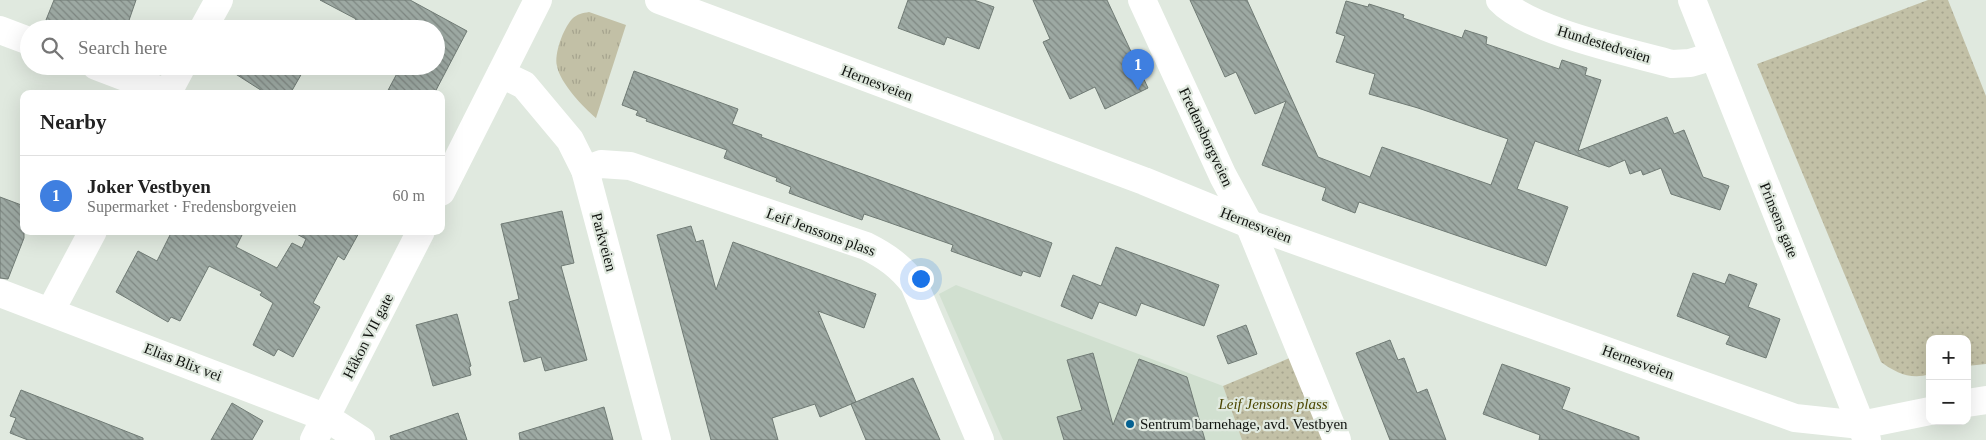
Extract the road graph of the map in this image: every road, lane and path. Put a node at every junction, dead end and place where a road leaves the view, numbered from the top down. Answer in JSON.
{"nodes":[{"id":1,"x":219,"y":0,"type":"edge"},
{"id":2,"x":538,"y":0,"type":"edge"},
{"id":3,"x":659,"y":0,"type":"edge"},
{"id":4,"x":1142,"y":0,"type":"edge"},
{"id":5,"x":1500,"y":0,"type":"edge"},
{"id":6,"x":1692,"y":0,"type":"edge"},
{"id":7,"x":208,"y":20,"type":"edge"},
{"id":8,"x":0,"y":30,"type":"edge"},
{"id":9,"x":20,"y":38,"type":"edge"},
{"id":10,"x":1714,"y":56,"type":"junction"},
{"id":11,"x":501,"y":74,"type":"junction"},
{"id":12,"x":119,"y":75,"type":"edge"},
{"id":13,"x":177,"y":75,"type":"edge"},
{"id":14,"x":157,"y":90,"type":"edge"},
{"id":15,"x":169,"y":90,"type":"edge"},
{"id":16,"x":585,"y":170,"type":"junction"},
{"id":17,"x":445,"y":184,"type":"edge"},
{"id":18,"x":1249,"y":224,"type":"junction"},
{"id":19,"x":92,"y":235,"type":"edge"},
{"id":20,"x":419,"y":235,"type":"edge"},
{"id":21,"x":0,"y":292,"type":"edge"},
{"id":22,"x":51,"y":310,"type":"junction"},
{"id":23,"x":1986,"y":400,"type":"edge"},
{"id":24,"x":1971,"y":402,"type":"edge"},
{"id":25,"x":1926,"y":412,"type":"edge"},
{"id":26,"x":321,"y":429,"type":"edge"},
{"id":27,"x":1864,"y":433,"type":"edge"},
{"id":28,"x":361,"y":440,"type":"edge"},
{"id":29,"x":657,"y":440,"type":"edge"},
{"id":30,"x":980,"y":440,"type":"edge"},
{"id":31,"x":1337,"y":440,"type":"edge"}],
"edges":[{"from":1,"to":7,"type":"street"},
{"from":2,"to":11,"type":"street"},
{"from":3,"to":18,"type":"street","name":"Hernesveien"},
{"from":4,"to":18,"type":"street","name":"Fredensborgveien"},
{"from":5,"to":10,"type":"street","name":"Hundestedveien"},
{"from":6,"to":10,"type":"street","name":"Prinsens gate"},
{"from":8,"to":9,"type":"street"},
{"from":10,"to":27,"type":"street","name":"Prinsens gate"},
{"from":11,"to":16,"type":"street","name":"Parkveien"},
{"from":11,"to":17,"type":"street"},
{"from":12,"to":14,"type":"street"},
{"from":13,"to":15,"type":"street"},
{"from":16,"to":29,"type":"street","name":"Parkveien"},
{"from":16,"to":30,"type":"street","name":"Leif Jenssons plass"},
{"from":18,"to":27,"type":"street","name":"Hernesveien"},
{"from":18,"to":31,"type":"street","name":"Fredensborgveien"},
{"from":19,"to":22,"type":"street"},
{"from":20,"to":26,"type":"street","name":"Håkon VII gate"},
{"from":21,"to":22,"type":"street","name":"Elias Blix vei"},
{"from":22,"to":26,"type":"street","name":"Elias Blix vei"},
{"from":23,"to":24,"type":"street"},
{"from":25,"to":27,"type":"street","name":"Hernesveien"},
{"from":26,"to":28,"type":"street","name":"Elias Blix vei"}]}
